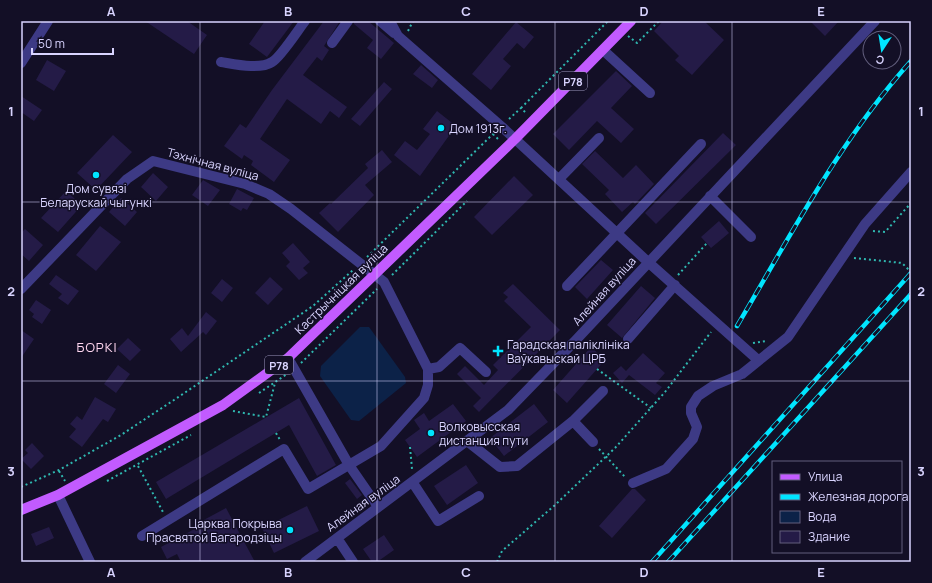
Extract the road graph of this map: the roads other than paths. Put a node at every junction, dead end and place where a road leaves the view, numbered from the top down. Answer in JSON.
{"nodes":[{"id":1,"x":48,"y":21,"type":"edge"},
{"id":2,"x":305,"y":21,"type":"edge"},
{"id":3,"x":348,"y":21,"type":"edge"},
{"id":4,"x":380,"y":21,"type":"edge"},
{"id":5,"x":390,"y":21,"type":"edge"},
{"id":6,"x":631,"y":21,"type":"edge"},
{"id":7,"x":875,"y":21,"type":"edge"},
{"id":8,"x":398,"y":36,"type":"junction"},
{"id":9,"x":332,"y":42,"type":"dead end"},
{"id":10,"x":603,"y":50,"type":"junction"},
{"id":11,"x":221,"y":62,"type":"dead end"},
{"id":12,"x":21,"y":64,"type":"edge"},
{"id":13,"x":650,"y":93,"type":"dead end"},
{"id":14,"x":599,"y":138,"type":"dead end"},
{"id":15,"x":515,"y":140,"type":"junction"},
{"id":16,"x":701,"y":144,"type":"dead end"},
{"id":17,"x":911,"y":172,"type":"edge"},
{"id":18,"x":559,"y":179,"type":"junction"},
{"id":19,"x":710,"y":196,"type":"junction"},
{"id":20,"x":618,"y":234,"type":"junction"},
{"id":21,"x":751,"y":237,"type":"dead end"},
{"id":22,"x":648,"y":262,"type":"junction"},
{"id":23,"x":375,"y":274,"type":"junction"},
{"id":24,"x":677,"y":281,"type":"junction"},
{"id":25,"x":567,"y":286,"type":"dead end"},
{"id":26,"x":21,"y":289,"type":"edge"},
{"id":27,"x":628,"y":339,"type":"dead end"},
{"id":28,"x":288,"y":358,"type":"junction"},
{"id":29,"x":758,"y":360,"type":"junction"},
{"id":30,"x":428,"y":369,"type":"junction"},
{"id":31,"x":486,"y":372,"type":"dead end"},
{"id":32,"x":603,"y":391,"type":"dead end"},
{"id":33,"x":573,"y":422,"type":"junction"},
{"id":34,"x":468,"y":441,"type":"junction"},
{"id":35,"x":593,"y":442,"type":"dead end"},
{"id":36,"x":349,"y":465,"type":"junction"},
{"id":37,"x":413,"y":483,"type":"junction"},
{"id":38,"x":633,"y":483,"type":"road end"},
{"id":39,"x":58,"y":495,"type":"junction"},
{"id":40,"x":479,"y":496,"type":"dead end"},
{"id":41,"x":378,"y":508,"type":"junction"},
{"id":42,"x":21,"y":510,"type":"edge"},
{"id":43,"x":142,"y":536,"type":"dead end"},
{"id":44,"x":337,"y":538,"type":"junction"},
{"id":45,"x":90,"y":562,"type":"edge"},
{"id":46,"x":305,"y":562,"type":"edge"},
{"id":47,"x":354,"y":562,"type":"edge"}],
"edges":[{"from":1,"to":12,"type":"street"},
{"from":2,"to":11,"type":"street"},
{"from":3,"to":9,"type":"street"},
{"from":4,"to":8,"type":"street"},
{"from":5,"to":8,"type":"street"},
{"from":6,"to":10,"type":"main road","name":"Кастрычніцкая вуліца","number":"Р78"},
{"from":7,"to":19,"type":"street","name":"Алейная вуліца"},
{"from":8,"to":15,"type":"street"},
{"from":10,"to":13,"type":"street"},
{"from":10,"to":15,"type":"main road","name":"Кастрычніцкая вуліца","number":"Р78"},
{"from":14,"to":18,"type":"street"},
{"from":15,"to":18,"type":"street"},
{"from":15,"to":23,"type":"main road","name":"Кастрычніцкая вуліца","number":"Р78"},
{"from":16,"to":20,"type":"street"},
{"from":17,"to":29,"type":"street"},
{"from":18,"to":20,"type":"street"},
{"from":19,"to":21,"type":"street"},
{"from":19,"to":22,"type":"street","name":"Алейная вуліца"},
{"from":20,"to":22,"type":"street"},
{"from":20,"to":25,"type":"street"},
{"from":22,"to":24,"type":"street"},
{"from":22,"to":34,"type":"street","name":"Алейная вуліца"},
{"from":23,"to":26,"type":"street","name":"Тэхнічная вуліца"},
{"from":23,"to":28,"type":"main road","name":"Кастрычніцкая вуліца","number":"Р78"},
{"from":23,"to":30,"type":"street","name":"Тэхнічная вуліца"},
{"from":24,"to":27,"type":"street"},
{"from":24,"to":29,"type":"street"},
{"from":28,"to":36,"type":"street"},
{"from":28,"to":39,"type":"main road","name":"Кастрычніцкая вуліца","number":"Р78"},
{"from":29,"to":38,"type":"street"},
{"from":30,"to":31,"type":"street"},
{"from":30,"to":36,"type":"street"},
{"from":32,"to":33,"type":"street"},
{"from":33,"to":34,"type":"street"},
{"from":33,"to":35,"type":"street"},
{"from":34,"to":37,"type":"street","name":"Алейная вуліца"},
{"from":36,"to":41,"type":"street"},
{"from":36,"to":43,"type":"street"},
{"from":37,"to":40,"type":"street"},
{"from":37,"to":41,"type":"street","name":"Алейная вуліца"},
{"from":39,"to":42,"type":"main road","name":"Кастрычніцкая вуліца","number":"Р78"},
{"from":39,"to":45,"type":"street"},
{"from":41,"to":44,"type":"street","name":"Алейная вуліца"},
{"from":44,"to":46,"type":"street","name":"Алейная вуліца"},
{"from":44,"to":47,"type":"street"}]}
